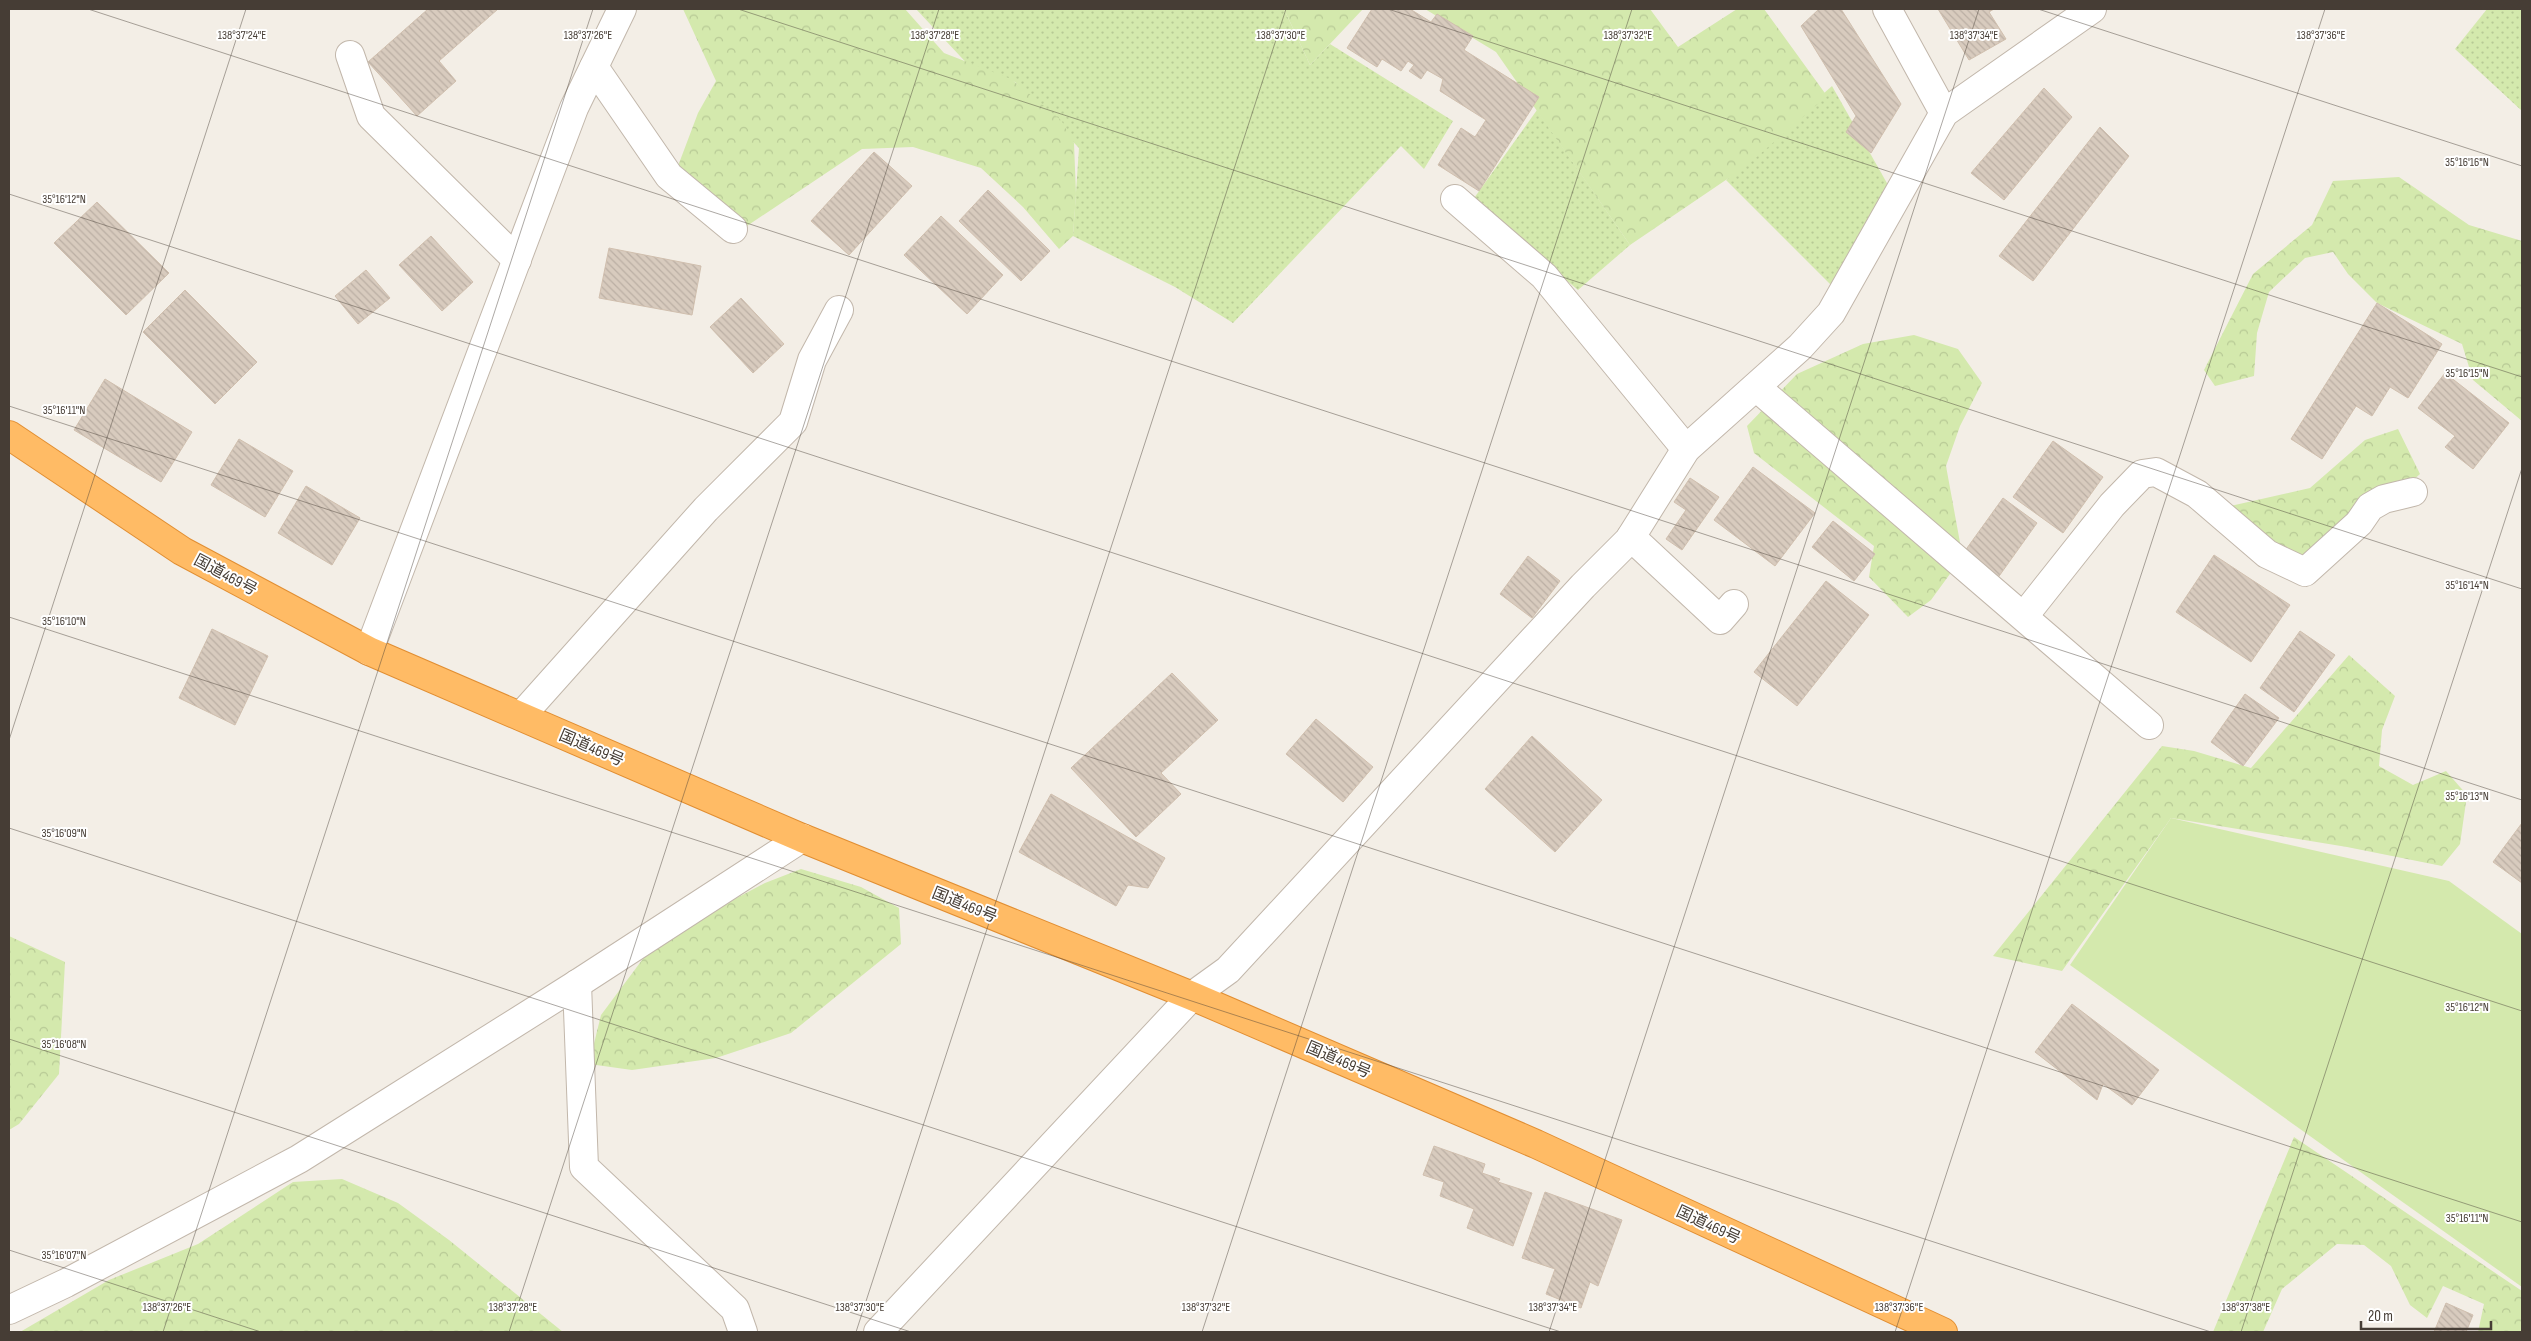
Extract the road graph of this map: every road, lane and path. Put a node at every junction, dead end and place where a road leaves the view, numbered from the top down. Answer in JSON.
{"nodes":[{"id":1,"x":622,"y":9,"type":"edge"},
{"id":2,"x":1887,"y":9,"type":"edge"},
{"id":3,"x":2092,"y":9,"type":"edge"},
{"id":4,"x":350,"y":55,"type":"dead end"},
{"id":5,"x":594,"y":67,"type":"junction"},
{"id":6,"x":1944,"y":113,"type":"junction"},
{"id":7,"x":1455,"y":199,"type":"dead end"},
{"id":8,"x":733,"y":229,"type":"dead end"},
{"id":9,"x":517,"y":260,"type":"junction"},
{"id":10,"x":839,"y":310,"type":"dead end"},
{"id":11,"x":1756,"y":387,"type":"junction"},
{"id":12,"x":9,"y":435,"type":"edge"},
{"id":13,"x":1686,"y":449,"type":"junction"},
{"id":14,"x":2413,"y":492,"type":"dead end"},
{"id":15,"x":1631,"y":537,"type":"junction"},
{"id":16,"x":1734,"y":604,"type":"dead end"},
{"id":17,"x":2024,"y":616,"type":"junction"},
{"id":18,"x":369,"y":651,"type":"junction"},
{"id":19,"x":521,"y":716,"type":"junction"},
{"id":20,"x":2149,"y":726,"type":"dead end"},
{"id":21,"x":802,"y":838,"type":"junction"},
{"id":22,"x":577,"y":984,"type":"junction"},
{"id":23,"x":1192,"y":996,"type":"junction"},
{"id":24,"x":9,"y":1310,"type":"edge"},
{"id":25,"x":743,"y":1332,"type":"edge"},
{"id":26,"x":878,"y":1332,"type":"edge"},
{"id":27,"x":1944,"y":1332,"type":"edge"}],
"edges":[{"from":1,"to":5,"type":"street"},
{"from":2,"to":6,"type":"street"},
{"from":3,"to":6,"type":"street"},
{"from":4,"to":9,"type":"street"},
{"from":5,"to":8,"type":"street"},
{"from":5,"to":9,"type":"street"},
{"from":6,"to":11,"type":"street"},
{"from":7,"to":13,"type":"street"},
{"from":9,"to":18,"type":"street"},
{"from":10,"to":19,"type":"street"},
{"from":11,"to":13,"type":"street"},
{"from":11,"to":17,"type":"street"},
{"from":12,"to":18,"type":"highway","name":"国道469号"},
{"from":13,"to":15,"type":"street"},
{"from":14,"to":17,"type":"street"},
{"from":15,"to":16,"type":"street"},
{"from":15,"to":23,"type":"street"},
{"from":17,"to":20,"type":"street"},
{"from":18,"to":19,"type":"highway","name":"国道469号"},
{"from":19,"to":21,"type":"highway","name":"国道469号"},
{"from":21,"to":22,"type":"street"},
{"from":21,"to":23,"type":"highway","name":"国道469号"},
{"from":22,"to":24,"type":"street"},
{"from":22,"to":25,"type":"street"},
{"from":23,"to":26,"type":"street"},
{"from":23,"to":27,"type":"highway","name":"国道469号"}]}
